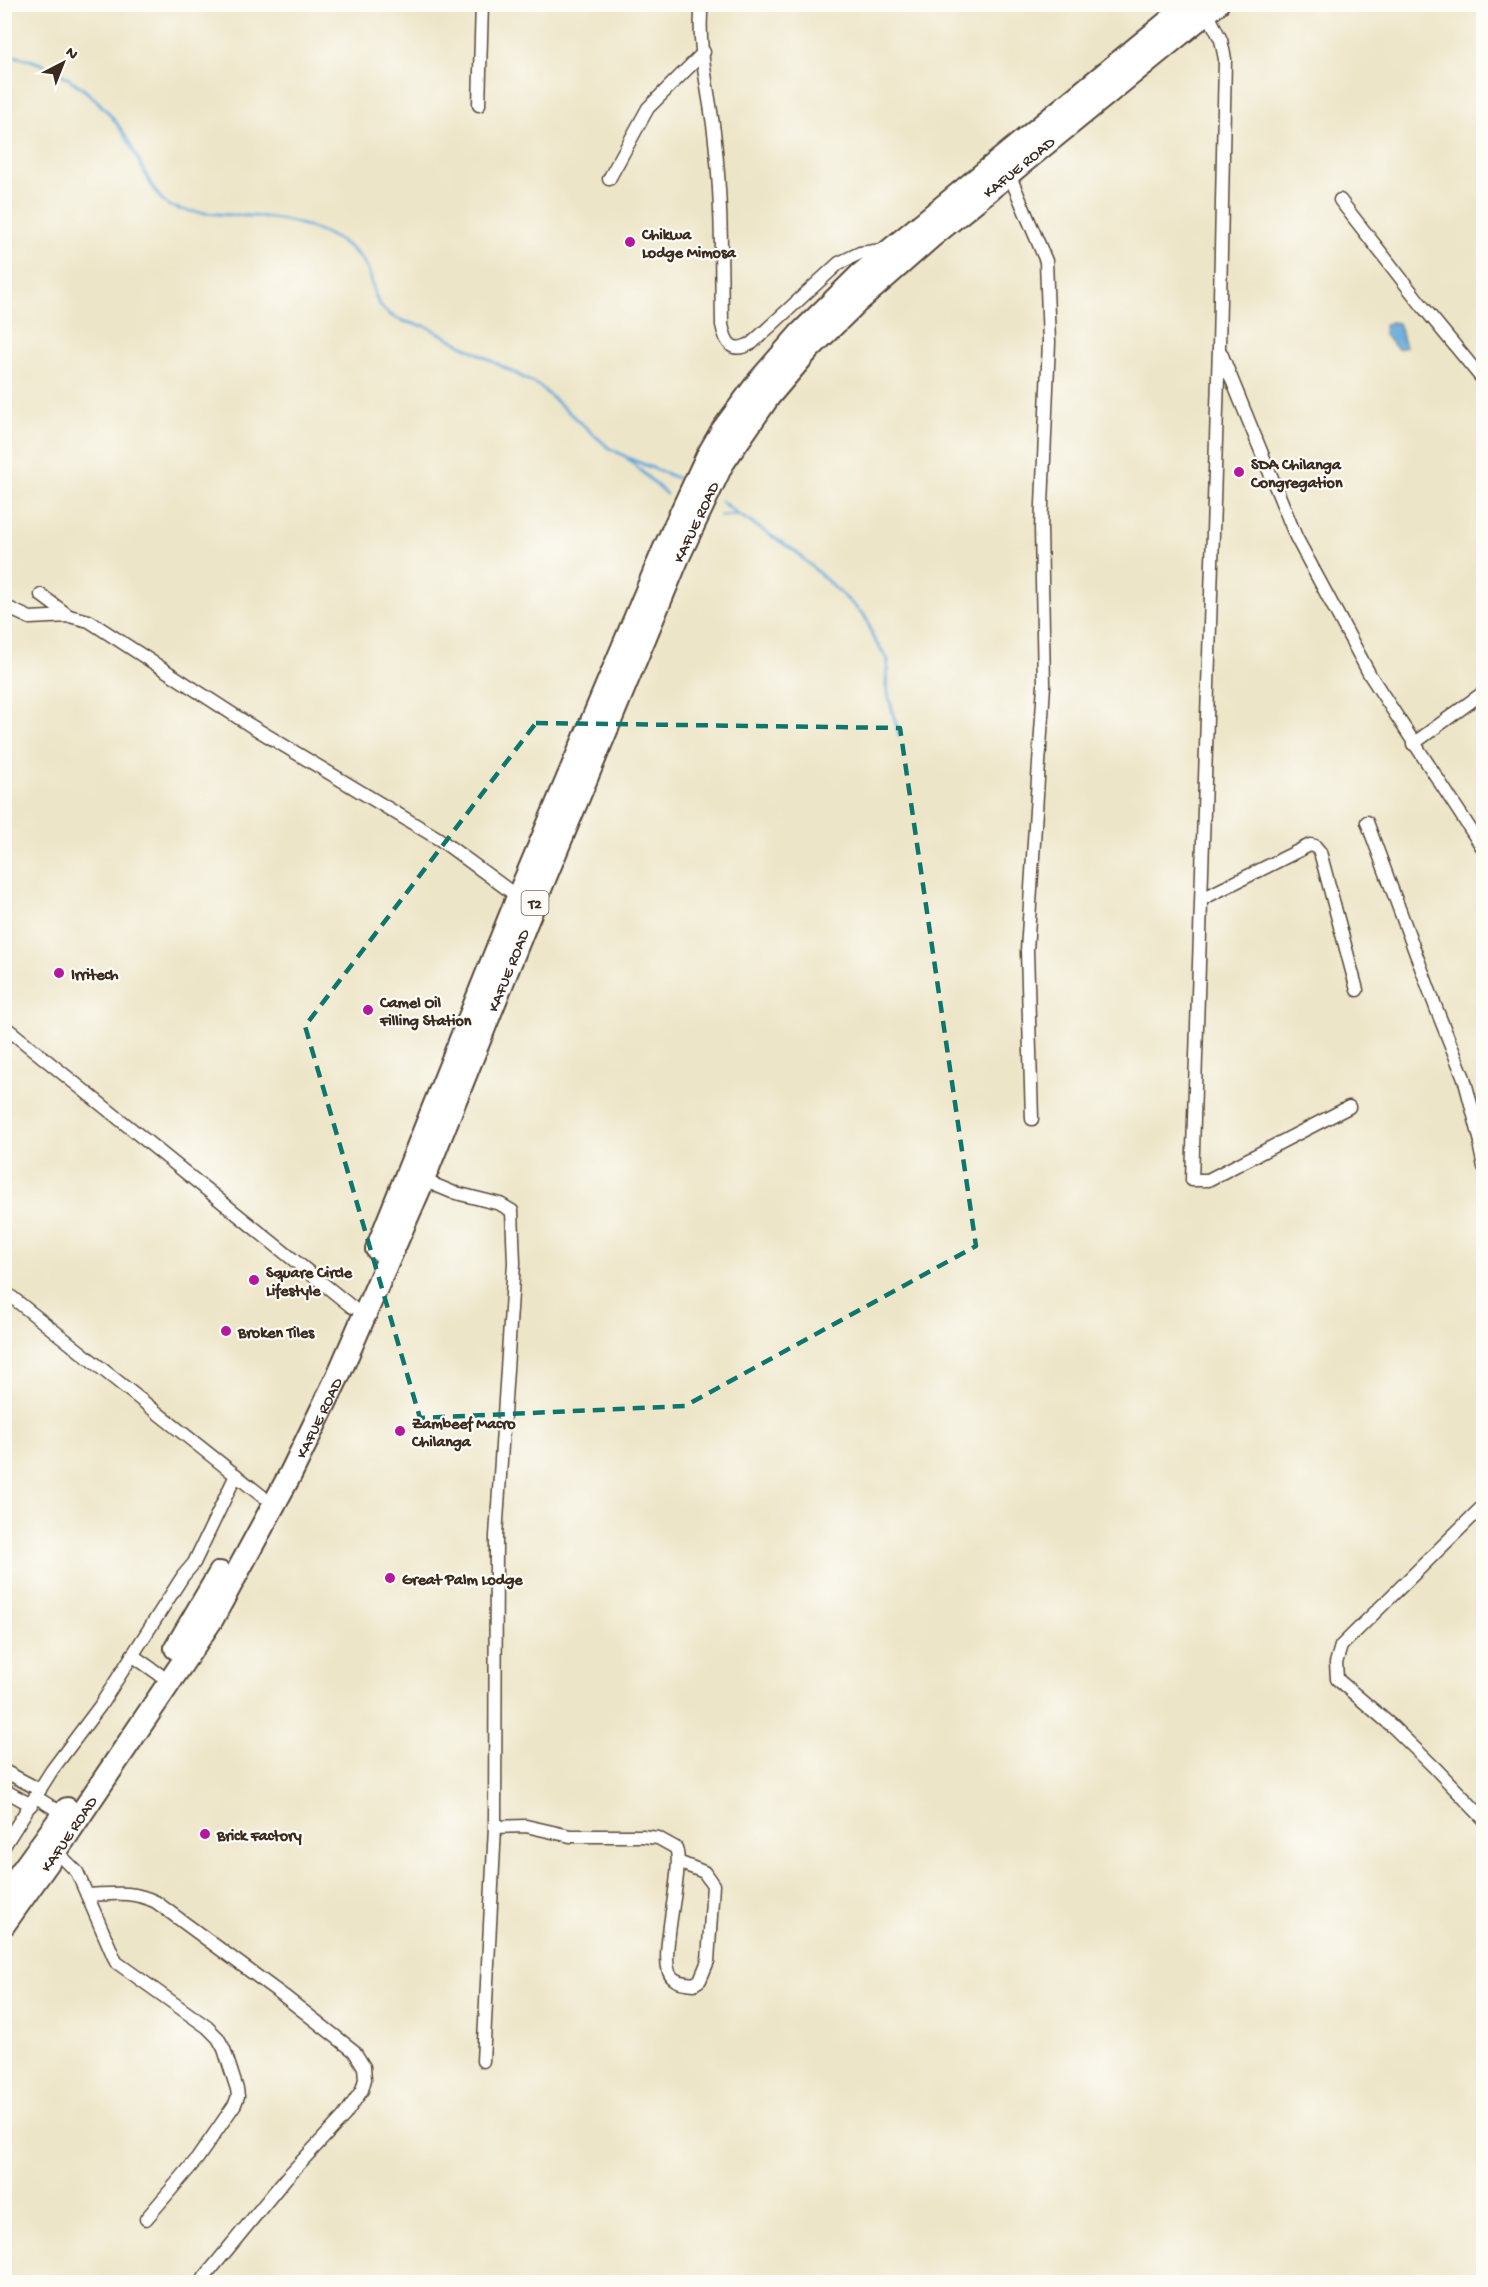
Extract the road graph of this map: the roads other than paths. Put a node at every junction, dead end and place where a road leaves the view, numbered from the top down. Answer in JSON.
{"nodes":[{"id":1,"x":482,"y":4,"type":"edge"},
{"id":2,"x":702,"y":4,"type":"edge"},
{"id":3,"x":1205,"y":7,"type":"edge"},
{"id":4,"x":704,"y":52,"type":"junction"},
{"id":5,"x":479,"y":105,"type":"dead end"},
{"id":6,"x":1009,"y":174,"type":"junction"},
{"id":7,"x":609,"y":179,"type":"dead end"},
{"id":8,"x":1340,"y":200,"type":"dead end"},
{"id":9,"x":892,"y":249,"type":"junction"},
{"id":10,"x":1219,"y":346,"type":"junction"},
{"id":11,"x":1484,"y":381,"type":"edge"},
{"id":12,"x":41,"y":595,"type":"dead end"},
{"id":13,"x":4,"y":606,"type":"edge"},
{"id":14,"x":69,"y":616,"type":"junction"},
{"id":15,"x":1484,"y":692,"type":"edge"},
{"id":16,"x":1413,"y":744,"type":"junction"},
{"id":17,"x":1367,"y":822,"type":"dead end"},
{"id":18,"x":1484,"y":850,"type":"edge"},
{"id":19,"x":518,"y":897,"type":"junction"},
{"id":20,"x":1202,"y":899,"type":"junction"},
{"id":21,"x":1358,"y":990,"type":"dead end"},
{"id":22,"x":4,"y":1026,"type":"edge"},
{"id":23,"x":1349,"y":1107,"type":"dead end"},
{"id":24,"x":1032,"y":1119,"type":"dead end"},
{"id":25,"x":1482,"y":1140,"type":"edge"},
{"id":26,"x":1484,"y":1167,"type":"edge"},
{"id":27,"x":423,"y":1180,"type":"junction"},
{"id":28,"x":4,"y":1291,"type":"edge"},
{"id":29,"x":352,"y":1307,"type":"junction"},
{"id":30,"x":236,"y":1475,"type":"junction"},
{"id":31,"x":262,"y":1496,"type":"junction"},
{"id":32,"x":1484,"y":1506,"type":"edge"},
{"id":33,"x":132,"y":1655,"type":"junction"},
{"id":34,"x":159,"y":1674,"type":"junction"},
{"id":35,"x":4,"y":1771,"type":"edge"},
{"id":36,"x":4,"y":1790,"type":"edge"},
{"id":37,"x":36,"y":1797,"type":"junction"},
{"id":38,"x":63,"y":1814,"type":"junction"},
{"id":39,"x":1484,"y":1820,"type":"edge"},
{"id":40,"x":495,"y":1827,"type":"junction"},
{"id":41,"x":4,"y":1846,"type":"edge"},
{"id":42,"x":56,"y":1851,"type":"junction"},
{"id":43,"x":678,"y":1862,"type":"junction"},
{"id":44,"x":87,"y":1895,"type":"junction"},
{"id":45,"x":4,"y":1896,"type":"edge"},
{"id":46,"x":4,"y":1924,"type":"edge"},
{"id":47,"x":483,"y":2061,"type":"dead end"},
{"id":48,"x":146,"y":2219,"type":"dead end"},
{"id":49,"x":204,"y":2278,"type":"dead end"}],
"edges":[{"from":1,"to":5,"type":"street"},
{"from":2,"to":4,"type":"street"},
{"from":3,"to":6,"type":"highway","name":"KAFUE ROAD","number":"T2"},
{"from":3,"to":9,"type":"highway","name":"KAFUE ROAD","number":"T2"},
{"from":3,"to":10,"type":"street"},
{"from":4,"to":7,"type":"street"},
{"from":4,"to":9,"type":"street"},
{"from":6,"to":24,"type":"street"},
{"from":6,"to":27,"type":"highway","name":"KAFUE ROAD","number":"T2"},
{"from":8,"to":11,"type":"street"},
{"from":9,"to":19,"type":"highway","name":"KAFUE ROAD","number":"T2"},
{"from":10,"to":16,"type":"street"},
{"from":10,"to":20,"type":"street"},
{"from":12,"to":14,"type":"street"},
{"from":13,"to":14,"type":"street"},
{"from":14,"to":19,"type":"street"},
{"from":15,"to":16,"type":"street"},
{"from":16,"to":18,"type":"street"},
{"from":17,"to":25,"type":"street"},
{"from":19,"to":29,"type":"highway","name":"KAFUE ROAD","number":"T2"},
{"from":20,"to":21,"type":"street"},
{"from":20,"to":23,"type":"street"},
{"from":22,"to":29,"type":"street"},
{"from":25,"to":26,"type":"street"},
{"from":27,"to":40,"type":"street"},
{"from":27,"to":42,"type":"highway","name":"KAFUE ROAD","number":"T2"},
{"from":28,"to":30,"type":"street"},
{"from":29,"to":31,"type":"highway","name":"KAFUE ROAD","number":"T2"},
{"from":30,"to":31,"type":"street"},
{"from":30,"to":33,"type":"street"},
{"from":31,"to":34,"type":"highway","name":"KAFUE ROAD","number":"T2"},
{"from":32,"to":39,"type":"street"},
{"from":33,"to":34,"type":"street"},
{"from":33,"to":37,"type":"street"},
{"from":34,"to":38,"type":"highway","name":"KAFUE ROAD","number":"T2"},
{"from":35,"to":37,"type":"street"},
{"from":36,"to":37,"type":"street"},
{"from":37,"to":38,"type":"street"},
{"from":37,"to":41,"type":"street"},
{"from":38,"to":45,"type":"highway","name":"KAFUE ROAD","number":"T2"},
{"from":40,"to":43,"type":"street"},
{"from":40,"to":47,"type":"street"},
{"from":42,"to":44,"type":"street"},
{"from":42,"to":46,"type":"highway","name":"KAFUE ROAD","number":"T2"},
{"from":43,"to":43,"type":"street"},
{"from":44,"to":48,"type":"street"},
{"from":44,"to":49,"type":"street"}]}
